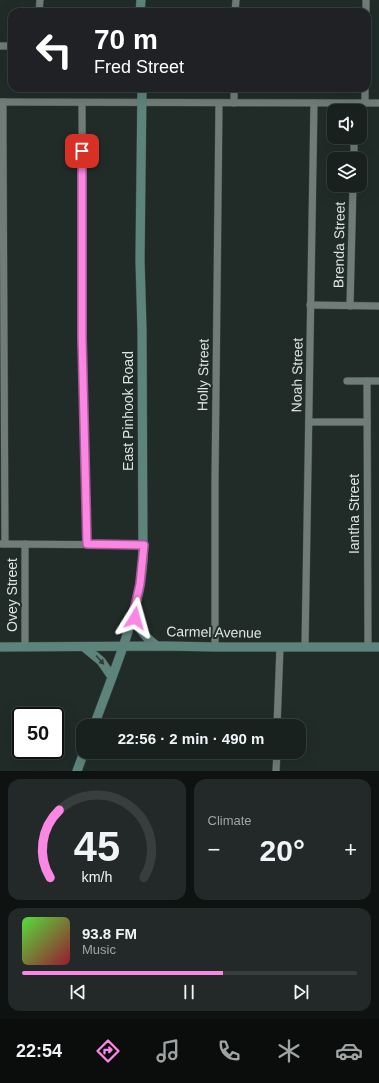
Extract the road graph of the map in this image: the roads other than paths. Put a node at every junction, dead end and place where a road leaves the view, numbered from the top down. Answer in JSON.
{"nodes":[{"id":1,"x":366,"y":1,"type":"dead end"},
{"id":2,"x":366,"y":8,"type":"edge"},
{"id":3,"x":142,"y":92,"type":"edge"},
{"id":4,"x":234,"y":92,"type":"edge"},
{"id":5,"x":365,"y":92,"type":"edge"},
{"id":6,"x":2,"y":102,"type":"edge"},
{"id":7,"x":82,"y":103,"type":"junction"},
{"id":8,"x":142,"y":103,"type":"junction"},
{"id":9,"x":219,"y":103,"type":"junction"},
{"id":10,"x":234,"y":103,"type":"junction"},
{"id":11,"x":314,"y":103,"type":"junction"},
{"id":12,"x":365,"y":103,"type":"joint"},
{"id":13,"x":379,"y":103,"type":"edge"},
{"id":14,"x":327,"y":104,"type":"edge"},
{"id":15,"x":353,"y":192,"type":"edge"},
{"id":16,"x":310,"y":305,"type":"junction"},
{"id":17,"x":350,"y":306,"type":"junction"},
{"id":18,"x":379,"y":306,"type":"edge"},
{"id":19,"x":348,"y":381,"type":"dead end"},
{"id":20,"x":367,"y":381,"type":"junction"},
{"id":21,"x":379,"y":381,"type":"edge"},
{"id":22,"x":309,"y":422,"type":"junction"},
{"id":23,"x":367,"y":422,"type":"junction"},
{"id":24,"x":3,"y":544,"type":"edge"},
{"id":25,"x":25,"y":544,"type":"junction"},
{"id":26,"x":87,"y":544,"type":"junction"},
{"id":27,"x":144,"y":545,"type":"junction"},
{"id":28,"x":134,"y":611,"type":"junction"},
{"id":29,"x":26,"y":646,"type":"junction"},
{"id":30,"x":123,"y":646,"type":"junction"},
{"id":31,"x":156,"y":646,"type":"junction"},
{"id":32,"x":0,"y":647,"type":"edge"},
{"id":33,"x":84,"y":647,"type":"junction"},
{"id":34,"x":215,"y":647,"type":"junction"},
{"id":35,"x":280,"y":647,"type":"junction"},
{"id":36,"x":305,"y":647,"type":"junction"},
{"id":37,"x":368,"y":647,"type":"junction"},
{"id":38,"x":379,"y":647,"type":"edge"},
{"id":39,"x":112,"y":677,"type":"junction"},
{"id":40,"x":97,"y":719,"type":"edge"},
{"id":41,"x":277,"y":719,"type":"edge"},
{"id":42,"x":81,"y":759,"type":"edge"},
{"id":43,"x":277,"y":759,"type":"edge"},
{"id":44,"x":77,"y":771,"type":"edge"},
{"id":45,"x":276,"y":771,"type":"edge"}],
"edges":[{"from":1,"to":2,"type":"street"},
{"from":3,"to":8,"type":"main road","name":"East Pinhook Road"},
{"from":4,"to":10,"type":"street"},
{"from":5,"to":12,"type":"street"},
{"from":6,"to":7,"type":"street"},
{"from":6,"to":24,"type":"street"},
{"from":7,"to":8,"type":"street"},
{"from":7,"to":26,"type":"street"},
{"from":8,"to":9,"type":"street"},
{"from":8,"to":27,"type":"main road","name":"East Pinhook Road"},
{"from":9,"to":10,"type":"street"},
{"from":9,"to":34,"type":"street","name":"Holly Street"},
{"from":10,"to":11,"type":"street"},
{"from":11,"to":14,"type":"street"},
{"from":11,"to":16,"type":"street","name":"Noah Street"},
{"from":12,"to":13,"type":"street"},
{"from":15,"to":17,"type":"street","name":"Brenda Street"},
{"from":16,"to":17,"type":"street"},
{"from":16,"to":22,"type":"street","name":"Noah Street"},
{"from":17,"to":18,"type":"street"},
{"from":19,"to":20,"type":"street"},
{"from":20,"to":21,"type":"street"},
{"from":20,"to":23,"type":"street","name":"Iantha Street"},
{"from":22,"to":23,"type":"street"},
{"from":22,"to":36,"type":"street","name":"Noah Street"},
{"from":23,"to":37,"type":"street","name":"Iantha Street"},
{"from":24,"to":25,"type":"street"},
{"from":25,"to":26,"type":"street"},
{"from":25,"to":29,"type":"street","name":"Ovey Street"},
{"from":26,"to":27,"type":"street"},
{"from":27,"to":28,"type":"main road","name":"East Pinhook Road"},
{"from":28,"to":30,"type":"main road","name":"East Pinhook Road"},
{"from":28,"to":31,"type":"main road"},
{"from":29,"to":32,"type":"main road","name":"Carmel Avenue"},
{"from":29,"to":33,"type":"main road","name":"Carmel Avenue"},
{"from":30,"to":31,"type":"main road","name":"Carmel Avenue"},
{"from":30,"to":33,"type":"main road","name":"Carmel Avenue"},
{"from":30,"to":39,"type":"main road","name":"East Pinhook Road"},
{"from":31,"to":34,"type":"main road","name":"Carmel Avenue"},
{"from":33,"to":39,"type":"main road","one_way":true},
{"from":34,"to":35,"type":"main road","name":"Carmel Avenue"},
{"from":35,"to":36,"type":"main road","name":"Carmel Avenue"},
{"from":35,"to":41,"type":"street"},
{"from":36,"to":37,"type":"main road","name":"Carmel Avenue"},
{"from":37,"to":38,"type":"main road","name":"Carmel Avenue"},
{"from":39,"to":40,"type":"main road","name":"East Pinhook Road"},
{"from":42,"to":44,"type":"main road"},
{"from":43,"to":45,"type":"street"}]}
